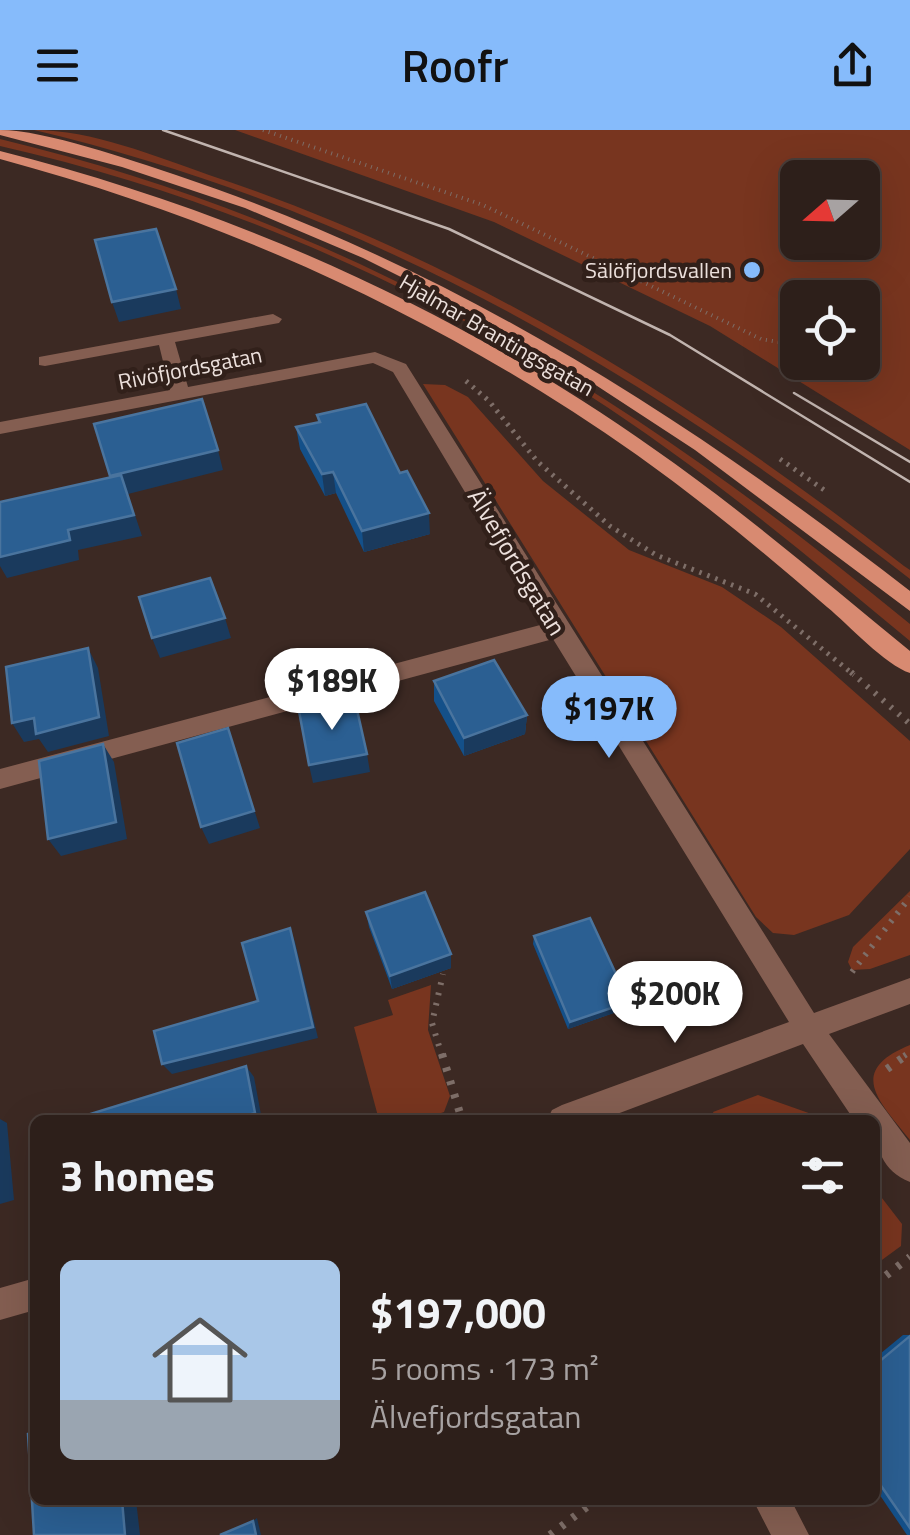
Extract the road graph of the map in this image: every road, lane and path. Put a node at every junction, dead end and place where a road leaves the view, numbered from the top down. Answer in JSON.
{"nodes":[{"id":1,"x":263,"y":130,"type":"edge"},
{"id":2,"x":0,"y":131,"type":"edge"},
{"id":3,"x":0,"y":155,"type":"edge"},
{"id":4,"x":274,"y":319,"type":"dead end"},
{"id":5,"x":166,"y":340,"type":"junction"},
{"id":6,"x":778,"y":342,"type":"dead end"},
{"id":7,"x":389,"y":359,"type":"joint"},
{"id":8,"x":46,"y":361,"type":"dead end"},
{"id":9,"x":180,"y":392,"type":"junction"},
{"id":10,"x":0,"y":428,"type":"edge"},
{"id":11,"x":910,"y":603,"type":"edge"},
{"id":12,"x":558,"y":629,"type":"junction"},
{"id":13,"x":910,"y":664,"type":"edge"},
{"id":14,"x":0,"y":779,"type":"edge"},
{"id":15,"x":910,"y":897,"type":"edge"},
{"id":16,"x":443,"y":974,"type":"edge"},
{"id":17,"x":910,"y":990,"type":"edge"},
{"id":18,"x":808,"y":1028,"type":"junction"},
{"id":19,"x":460,"y":1115,"type":"edge"},
{"id":20,"x":575,"y":1115,"type":"edge"},
{"id":21,"x":868,"y":1115,"type":"edge"},
{"id":22,"x":880,"y":1131,"type":"edge"},
{"id":23,"x":910,"y":1167,"type":"edge"},
{"id":24,"x":910,"y":1257,"type":"edge"},
{"id":25,"x":880,"y":1280,"type":"edge"},
{"id":26,"x":30,"y":1295,"type":"edge"},
{"id":27,"x":0,"y":1304,"type":"edge"},
{"id":28,"x":589,"y":1505,"type":"edge"},
{"id":29,"x":774,"y":1505,"type":"edge"},
{"id":30,"x":550,"y":1535,"type":"edge"},
{"id":31,"x":791,"y":1535,"type":"edge"}],
"edges":[{"from":1,"to":6,"type":"path"},
{"from":2,"to":11,"type":"main road","name":"Hjalmar Brantingsgatan"},
{"from":3,"to":13,"type":"main road","name":"Hjalmar Brantingsgatan"},
{"from":4,"to":5,"type":"street"},
{"from":5,"to":8,"type":"street"},
{"from":5,"to":9,"type":"street"},
{"from":7,"to":9,"type":"street","name":"Rivöfjordsgatan"},
{"from":7,"to":12,"type":"street","name":"Älvefjordsgatan"},
{"from":9,"to":10,"type":"street","name":"Rivöfjordsgatan"},
{"from":12,"to":14,"type":"street"},
{"from":12,"to":18,"type":"street","name":"Älvefjordsgatan"},
{"from":15,"to":18,"type":"path"},
{"from":16,"to":19,"type":"path"},
{"from":17,"to":18,"type":"street"},
{"from":18,"to":20,"type":"street"},
{"from":18,"to":21,"type":"street","name":"Älvefjordsgatan"},
{"from":22,"to":23,"type":"street","name":"Älvefjordsgatan"},
{"from":24,"to":25,"type":"path"},
{"from":26,"to":27,"type":"street"},
{"from":28,"to":30,"type":"path"},
{"from":29,"to":31,"type":"street"}]}
